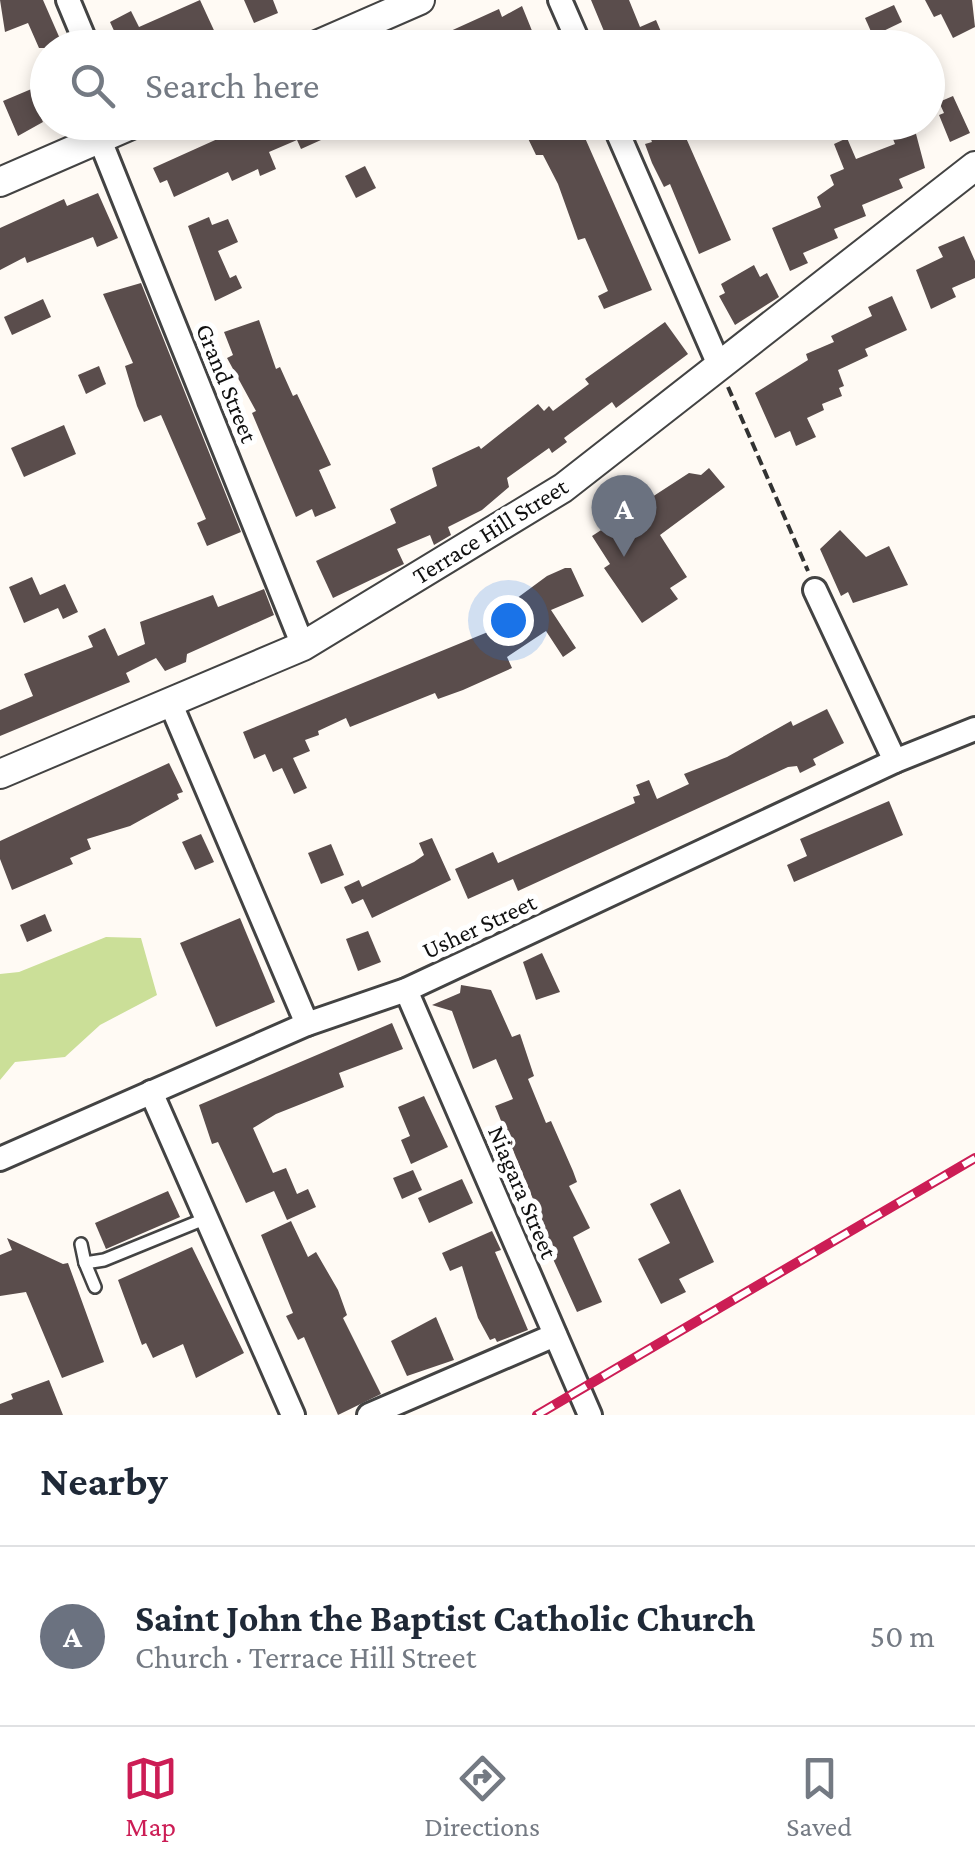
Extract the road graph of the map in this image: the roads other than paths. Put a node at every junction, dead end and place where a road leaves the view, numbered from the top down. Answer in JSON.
{"nodes":[{"id":1,"x":68,"y":0,"type":"edge"},
{"id":2,"x":420,"y":0,"type":"edge"},
{"id":3,"x":560,"y":0,"type":"edge"},
{"id":4,"x":80,"y":30,"type":"edge"},
{"id":5,"x":351,"y":30,"type":"edge"},
{"id":6,"x":573,"y":30,"type":"edge"},
{"id":7,"x":93,"y":140,"type":"edge"},
{"id":8,"x":124,"y":140,"type":"edge"},
{"id":9,"x":621,"y":140,"type":"edge"},
{"id":10,"x":975,"y":166,"type":"edge"},
{"id":11,"x":0,"y":182,"type":"edge"},
{"id":12,"x":719,"y":365,"type":"junction"},
{"id":13,"x":815,"y":590,"type":"road end"},
{"id":14,"x":303,"y":646,"type":"junction"},
{"id":15,"x":170,"y":702,"type":"junction"},
{"id":16,"x":975,"y":729,"type":"edge"},
{"id":17,"x":895,"y":761,"type":"junction"},
{"id":18,"x":0,"y":774,"type":"edge"},
{"id":19,"x":406,"y":990,"type":"junction"},
{"id":20,"x":307,"y":1024,"type":"junction"},
{"id":21,"x":151,"y":1092,"type":"junction"},
{"id":22,"x":0,"y":1159,"type":"edge"},
{"id":23,"x":207,"y":1218,"type":"junction"},
{"id":24,"x":81,"y":1244,"type":"dead end"},
{"id":25,"x":85,"y":1263,"type":"junction"},
{"id":26,"x":95,"y":1288,"type":"dead end"},
{"id":27,"x":555,"y":1334,"type":"junction"},
{"id":28,"x":294,"y":1415,"type":"edge"},
{"id":29,"x":369,"y":1415,"type":"edge"},
{"id":30,"x":590,"y":1415,"type":"edge"}],
"edges":[{"from":1,"to":4,"type":"street"},
{"from":2,"to":5,"type":"street"},
{"from":3,"to":6,"type":"street"},
{"from":7,"to":11,"type":"street"},
{"from":8,"to":14,"type":"street","name":"Grand Street"},
{"from":9,"to":12,"type":"street"},
{"from":10,"to":12,"type":"street","name":"Terrace Hill Street"},
{"from":12,"to":14,"type":"street","name":"Terrace Hill Street"},
{"from":13,"to":17,"type":"street"},
{"from":14,"to":15,"type":"street","name":"Terrace Hill Street"},
{"from":15,"to":18,"type":"street","name":"Terrace Hill Street"},
{"from":15,"to":20,"type":"street"},
{"from":16,"to":17,"type":"street","name":"Usher Street"},
{"from":17,"to":19,"type":"street","name":"Usher Street"},
{"from":19,"to":20,"type":"street","name":"Usher Street"},
{"from":19,"to":27,"type":"street","name":"Niagara Street"},
{"from":20,"to":21,"type":"street","name":"Usher Street"},
{"from":21,"to":22,"type":"street","name":"Usher Street"},
{"from":21,"to":23,"type":"street"},
{"from":23,"to":25,"type":"lane"},
{"from":23,"to":28,"type":"street"},
{"from":24,"to":25,"type":"lane"},
{"from":25,"to":26,"type":"lane"},
{"from":27,"to":29,"type":"street"},
{"from":27,"to":30,"type":"street","name":"Niagara Street"}]}
